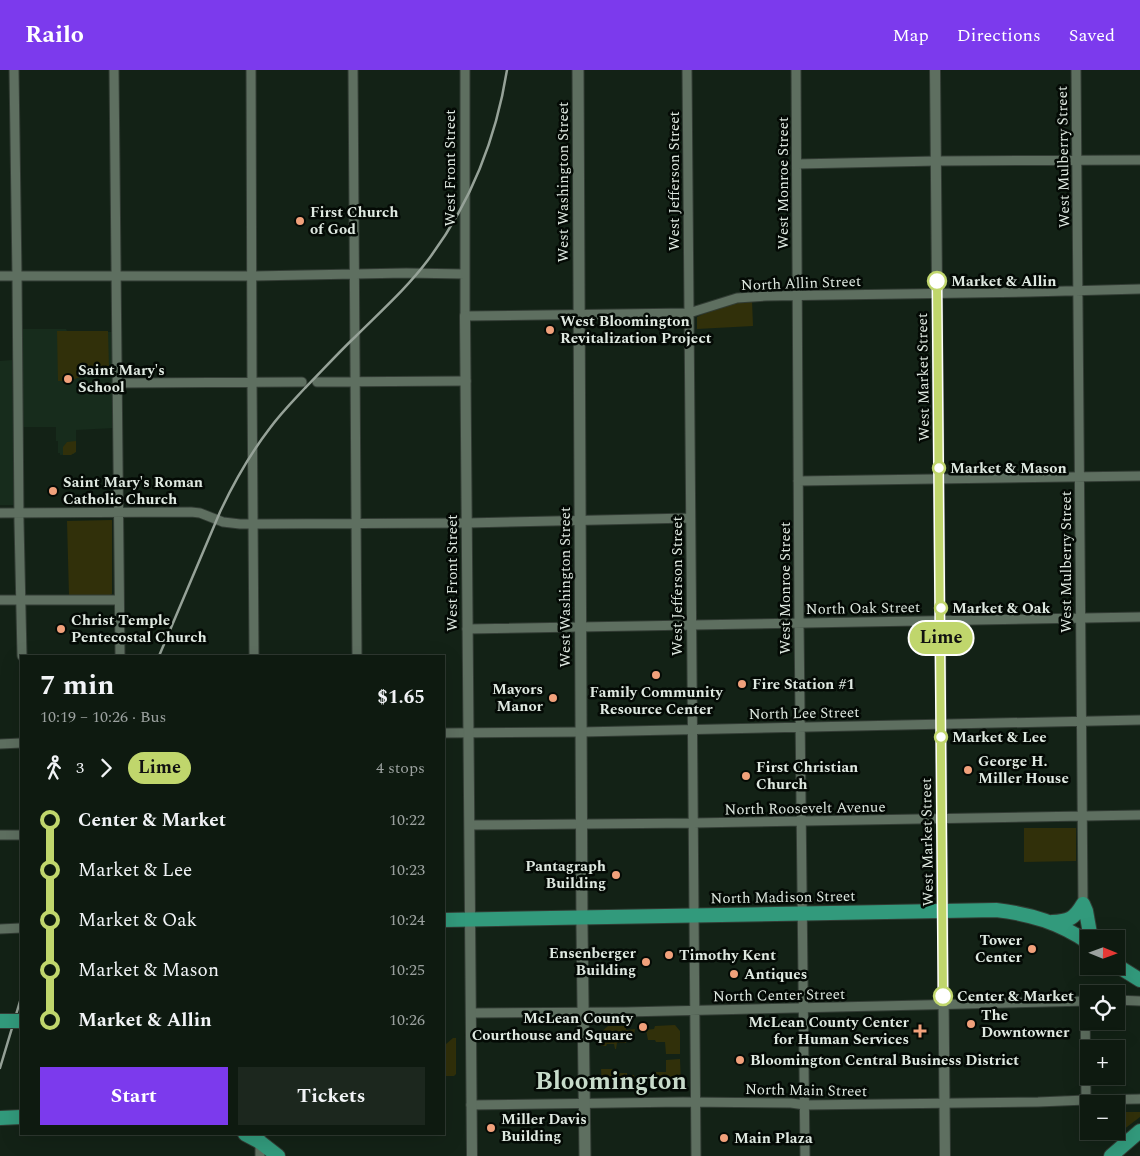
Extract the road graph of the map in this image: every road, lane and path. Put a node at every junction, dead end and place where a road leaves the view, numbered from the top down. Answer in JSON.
{"nodes":[{"id":1,"x":14,"y":70,"type":"edge"},
{"id":2,"x":114,"y":70,"type":"edge"},
{"id":3,"x":251,"y":70,"type":"edge"},
{"id":4,"x":353,"y":70,"type":"edge"},
{"id":5,"x":465,"y":70,"type":"edge"},
{"id":6,"x":578,"y":70,"type":"edge"},
{"id":7,"x":687,"y":70,"type":"edge"},
{"id":8,"x":796,"y":70,"type":"edge"},
{"id":9,"x":935,"y":70,"type":"edge"},
{"id":10,"x":1076,"y":70,"type":"edge"},
{"id":11,"x":1077,"y":160,"type":"junction"},
{"id":12,"x":1140,"y":160,"type":"edge"},
{"id":13,"x":936,"y":161,"type":"junction"},
{"id":14,"x":797,"y":164,"type":"junction"},
{"id":15,"x":465,"y":274,"type":"junction"},
{"id":16,"x":354,"y":275,"type":"junction"},
{"id":17,"x":0,"y":276,"type":"edge"},
{"id":18,"x":17,"y":276,"type":"junction"},
{"id":19,"x":116,"y":276,"type":"junction"},
{"id":20,"x":252,"y":276,"type":"junction"},
{"id":21,"x":1140,"y":289,"type":"edge"},
{"id":22,"x":1078,"y":290,"type":"junction"},
{"id":23,"x":937,"y":293,"type":"junction"},
{"id":24,"x":797,"y":295,"type":"junction"},
{"id":25,"x":689,"y":313,"type":"junction"},
{"id":26,"x":579,"y":315,"type":"junction"},
{"id":27,"x":465,"y":316,"type":"junction"},
{"id":28,"x":466,"y":381,"type":"junction"},
{"id":29,"x":252,"y":382,"type":"junction"},
{"id":30,"x":302,"y":382,"type":"dead end"},
{"id":31,"x":317,"y":382,"type":"dead end"},
{"id":32,"x":355,"y":382,"type":"junction"},
{"id":33,"x":118,"y":383,"type":"junction"},
{"id":34,"x":1140,"y":476,"type":"edge"},
{"id":35,"x":1079,"y":477,"type":"junction"},
{"id":36,"x":939,"y":480,"type":"junction"},
{"id":37,"x":798,"y":481,"type":"junction"},
{"id":38,"x":119,"y":512,"type":"junction"},
{"id":39,"x":0,"y":513,"type":"edge"},
{"id":40,"x":18,"y":513,"type":"junction"},
{"id":41,"x":690,"y":518,"type":"junction"},
{"id":42,"x":580,"y":520,"type":"junction"},
{"id":43,"x":253,"y":523,"type":"junction"},
{"id":44,"x":466,"y":523,"type":"junction"},
{"id":45,"x":356,"y":524,"type":"junction"},
{"id":46,"x":0,"y":600,"type":"edge"},
{"id":47,"x":21,"y":600,"type":"junction"},
{"id":48,"x":119,"y":600,"type":"junction"},
{"id":49,"x":1140,"y":617,"type":"edge"},
{"id":50,"x":1080,"y":618,"type":"junction"},
{"id":51,"x":941,"y":620,"type":"junction"},
{"id":52,"x":799,"y":623,"type":"junction"},
{"id":53,"x":691,"y":625,"type":"junction"},
{"id":54,"x":580,"y":627,"type":"junction"},
{"id":55,"x":467,"y":629,"type":"junction"},
{"id":56,"x":22,"y":655,"type":"edge"},
{"id":57,"x":120,"y":655,"type":"edge"},
{"id":58,"x":254,"y":655,"type":"edge"},
{"id":59,"x":357,"y":655,"type":"edge"},
{"id":60,"x":1140,"y":720,"type":"edge"},
{"id":61,"x":1081,"y":721,"type":"junction"},
{"id":62,"x":941,"y":725,"type":"junction"},
{"id":63,"x":800,"y":727,"type":"junction"},
{"id":64,"x":692,"y":729,"type":"junction"},
{"id":65,"x":469,"y":732,"type":"junction"},
{"id":66,"x":582,"y":732,"type":"junction"},
{"id":67,"x":445,"y":733,"type":"edge"},
{"id":68,"x":20,"y":743,"type":"edge"},
{"id":69,"x":0,"y":744,"type":"edge"},
{"id":70,"x":1140,"y":815,"type":"edge"},
{"id":71,"x":1082,"y":816,"type":"junction"},
{"id":72,"x":941,"y":819,"type":"junction"},
{"id":73,"x":802,"y":822,"type":"junction"},
{"id":74,"x":693,"y":823,"type":"junction"},
{"id":75,"x":582,"y":824,"type":"junction"},
{"id":76,"x":470,"y":825,"type":"junction"},
{"id":77,"x":0,"y":835,"type":"edge"},
{"id":78,"x":20,"y":835,"type":"edge"},
{"id":79,"x":1083,"y":904,"type":"junction"},
{"id":80,"x":943,"y":911,"type":"junction"},
{"id":81,"x":802,"y":914,"type":"junction"},
{"id":82,"x":694,"y":916,"type":"junction"},
{"id":83,"x":582,"y":917,"type":"junction"},
{"id":84,"x":445,"y":920,"type":"edge"},
{"id":85,"x":470,"y":920,"type":"junction"},
{"id":86,"x":1052,"y":922,"type":"junction"},
{"id":87,"x":20,"y":928,"type":"edge"},
{"id":88,"x":0,"y":929,"type":"edge"},
{"id":89,"x":1089,"y":930,"type":"edge"},
{"id":90,"x":1080,"y":937,"type":"edge"},
{"id":91,"x":1125,"y":971,"type":"edge"},
{"id":92,"x":1140,"y":980,"type":"edge"},
{"id":93,"x":1125,"y":1000,"type":"edge"},
{"id":94,"x":1080,"y":1001,"type":"edge"},
{"id":95,"x":1140,"y":1001,"type":"edge"},
{"id":96,"x":943,"y":1004,"type":"junction"},
{"id":97,"x":803,"y":1008,"type":"junction"},
{"id":98,"x":694,"y":1010,"type":"junction"},
{"id":99,"x":583,"y":1011,"type":"junction"},
{"id":100,"x":471,"y":1013,"type":"junction"},
{"id":101,"x":0,"y":1021,"type":"edge"},
{"id":102,"x":20,"y":1021,"type":"edge"},
{"id":103,"x":1087,"y":1030,"type":"edge"},
{"id":104,"x":1086,"y":1095,"type":"edge"},
{"id":105,"x":1125,"y":1099,"type":"edge"},
{"id":106,"x":1140,"y":1099,"type":"edge"},
{"id":107,"x":1080,"y":1100,"type":"edge"},
{"id":108,"x":695,"y":1102,"type":"junction"},
{"id":109,"x":945,"y":1103,"type":"junction"},
{"id":110,"x":585,"y":1104,"type":"junction"},
{"id":111,"x":471,"y":1105,"type":"junction"},
{"id":112,"x":805,"y":1105,"type":"junction"},
{"id":113,"x":20,"y":1117,"type":"edge"},
{"id":114,"x":0,"y":1118,"type":"edge"},
{"id":115,"x":1140,"y":1131,"type":"edge"},
{"id":116,"x":246,"y":1135,"type":"edge"},
{"id":117,"x":260,"y":1144,"type":"edge"},
{"id":118,"x":278,"y":1156,"type":"edge"},
{"id":119,"x":472,"y":1156,"type":"edge"},
{"id":120,"x":585,"y":1156,"type":"edge"},
{"id":121,"x":696,"y":1156,"type":"edge"},
{"id":122,"x":805,"y":1156,"type":"edge"},
{"id":123,"x":945,"y":1156,"type":"edge"},
{"id":124,"x":1111,"y":1156,"type":"edge"}],
"edges":[{"from":1,"to":18,"type":"street"},
{"from":2,"to":19,"type":"street"},
{"from":3,"to":20,"type":"street"},
{"from":4,"to":16,"type":"street"},
{"from":5,"to":15,"type":"street","name":"West Front Street"},
{"from":6,"to":26,"type":"main road","name":"West Washington Street"},
{"from":7,"to":25,"type":"street","name":"West Jefferson Street"},
{"from":8,"to":14,"type":"street","name":"West Monroe Street"},
{"from":9,"to":13,"type":"street","name":"West Market Street"},
{"from":10,"to":11,"type":"street","name":"West Mulberry Street"},
{"from":11,"to":12,"type":"street"},
{"from":11,"to":13,"type":"street"},
{"from":11,"to":22,"type":"street","name":"West Mulberry Street"},
{"from":13,"to":14,"type":"street"},
{"from":13,"to":23,"type":"street","name":"West Market Street"},
{"from":14,"to":24,"type":"street","name":"West Monroe Street"},
{"from":15,"to":16,"type":"street"},
{"from":15,"to":27,"type":"street","name":"West Front Street"},
{"from":16,"to":20,"type":"street"},
{"from":16,"to":32,"type":"street"},
{"from":17,"to":18,"type":"street"},
{"from":18,"to":19,"type":"street"},
{"from":18,"to":40,"type":"street"},
{"from":19,"to":20,"type":"street"},
{"from":19,"to":33,"type":"street"},
{"from":20,"to":29,"type":"street"},
{"from":21,"to":22,"type":"street","name":"North Allin Street"},
{"from":22,"to":23,"type":"street","name":"North Allin Street"},
{"from":22,"to":35,"type":"street","name":"West Mulberry Street"},
{"from":23,"to":24,"type":"street","name":"North Allin Street"},
{"from":23,"to":36,"type":"street","name":"West Market Street"},
{"from":24,"to":25,"type":"street","name":"North Allin Street"},
{"from":24,"to":37,"type":"street","name":"West Monroe Street"},
{"from":25,"to":26,"type":"street","name":"North Allin Street"},
{"from":25,"to":41,"type":"street","name":"West Jefferson Street"},
{"from":26,"to":27,"type":"street","name":"North Allin Street"},
{"from":26,"to":42,"type":"main road","name":"West Washington Street"},
{"from":27,"to":28,"type":"street","name":"West Front Street"},
{"from":28,"to":32,"type":"street"},
{"from":28,"to":44,"type":"street","name":"West Front Street"},
{"from":29,"to":30,"type":"street"},
{"from":29,"to":33,"type":"street"},
{"from":29,"to":43,"type":"street"},
{"from":31,"to":32,"type":"street"},
{"from":32,"to":45,"type":"street"},
{"from":33,"to":38,"type":"street"},
{"from":34,"to":35,"type":"street"},
{"from":35,"to":36,"type":"street"},
{"from":35,"to":50,"type":"street","name":"West Mulberry Street"},
{"from":36,"to":37,"type":"street"},
{"from":36,"to":51,"type":"street","name":"West Market Street"},
{"from":37,"to":52,"type":"street","name":"West Monroe Street"},
{"from":38,"to":40,"type":"street"},
{"from":38,"to":43,"type":"street"},
{"from":38,"to":48,"type":"street"},
{"from":39,"to":40,"type":"street"},
{"from":40,"to":47,"type":"street"},
{"from":41,"to":42,"type":"street"},
{"from":41,"to":53,"type":"street","name":"West Jefferson Street"},
{"from":42,"to":44,"type":"street"},
{"from":42,"to":54,"type":"main road","name":"West Washington Street"},
{"from":43,"to":45,"type":"street"},
{"from":43,"to":58,"type":"street"},
{"from":44,"to":45,"type":"street"},
{"from":44,"to":55,"type":"street","name":"West Front Street"},
{"from":45,"to":59,"type":"street"},
{"from":46,"to":47,"type":"street"},
{"from":47,"to":48,"type":"street"},
{"from":47,"to":56,"type":"street"},
{"from":48,"to":57,"type":"street"},
{"from":49,"to":50,"type":"street","name":"North Oak Street"},
{"from":50,"to":51,"type":"street","name":"North Oak Street"},
{"from":50,"to":61,"type":"street","name":"West Mulberry Street"},
{"from":51,"to":52,"type":"street","name":"North Oak Street"},
{"from":51,"to":62,"type":"street","name":"West Market Street"},
{"from":52,"to":53,"type":"street","name":"North Oak Street"},
{"from":52,"to":63,"type":"street","name":"West Monroe Street"},
{"from":53,"to":54,"type":"street","name":"North Oak Street"},
{"from":53,"to":64,"type":"street","name":"West Jefferson Street"},
{"from":54,"to":55,"type":"street","name":"North Oak Street"},
{"from":54,"to":66,"type":"main road","name":"West Washington Street"},
{"from":55,"to":65,"type":"street","name":"West Front Street"},
{"from":60,"to":61,"type":"street","name":"North Lee Street"},
{"from":61,"to":62,"type":"street","name":"North Lee Street"},
{"from":61,"to":71,"type":"street","name":"West Mulberry Street"},
{"from":62,"to":63,"type":"street","name":"North Lee Street"},
{"from":62,"to":72,"type":"street","name":"West Market Street"},
{"from":63,"to":64,"type":"street","name":"North Lee Street"},
{"from":63,"to":73,"type":"street","name":"West Monroe Street"},
{"from":64,"to":66,"type":"street","name":"North Lee Street"},
{"from":64,"to":74,"type":"street","name":"West Jefferson Street"},
{"from":65,"to":66,"type":"street","name":"North Lee Street"},
{"from":65,"to":67,"type":"street","name":"North Lee Street"},
{"from":65,"to":76,"type":"street","name":"West Front Street"},
{"from":66,"to":75,"type":"main road","name":"West Washington Street"},
{"from":68,"to":69,"type":"street"},
{"from":70,"to":71,"type":"street","name":"North Roosevelt Avenue"},
{"from":71,"to":72,"type":"street","name":"North Roosevelt Avenue"},
{"from":71,"to":79,"type":"street","name":"West Mulberry Street"},
{"from":72,"to":73,"type":"street","name":"North Roosevelt Avenue"},
{"from":72,"to":80,"type":"street","name":"West Market Street"},
{"from":73,"to":74,"type":"street","name":"North Roosevelt Avenue"},
{"from":73,"to":81,"type":"street","name":"West Monroe Street"},
{"from":74,"to":75,"type":"street","name":"North Roosevelt Avenue"},
{"from":74,"to":82,"type":"street","name":"West Jefferson Street"},
{"from":75,"to":76,"type":"street","name":"North Roosevelt Avenue"},
{"from":75,"to":83,"type":"main road","name":"West Washington Street"},
{"from":76,"to":85,"type":"street","name":"West Front Street"},
{"from":77,"to":78,"type":"street"},
{"from":79,"to":86,"type":"main road"},
{"from":79,"to":89,"type":"main road"},
{"from":80,"to":81,"type":"main road","name":"North Madison Street"},
{"from":80,"to":86,"type":"main road","name":"North Madison Street"},
{"from":80,"to":96,"type":"street","name":"West Market Street"},
{"from":81,"to":82,"type":"main road","name":"North Madison Street"},
{"from":81,"to":97,"type":"street","name":"West Monroe Street"},
{"from":82,"to":83,"type":"main road","name":"North Madison Street"},
{"from":82,"to":98,"type":"street","name":"West Jefferson Street"},
{"from":83,"to":85,"type":"main road","name":"North Madison Street"},
{"from":83,"to":99,"type":"main road","name":"West Washington Street"},
{"from":84,"to":85,"type":"main road","name":"North Madison Street"},
{"from":85,"to":100,"type":"street","name":"West Front Street"},
{"from":86,"to":90,"type":"main road","name":"North Madison Street"},
{"from":87,"to":88,"type":"street"},
{"from":91,"to":92,"type":"main road"},
{"from":93,"to":95,"type":"street"},
{"from":94,"to":96,"type":"street","name":"North Center Street"},
{"from":96,"to":97,"type":"street","name":"North Center Street"},
{"from":96,"to":109,"type":"street","name":"West Market Street"},
{"from":97,"to":98,"type":"street","name":"North Center Street"},
{"from":97,"to":112,"type":"street","name":"West Monroe Street"},
{"from":98,"to":99,"type":"street","name":"North Center Street"},
{"from":98,"to":108,"type":"street","name":"West Jefferson Street"},
{"from":99,"to":100,"type":"street","name":"North Center Street"},
{"from":99,"to":110,"type":"main road","name":"West Washington Street"},
{"from":100,"to":111,"type":"street","name":"West Front Street"},
{"from":101,"to":102,"type":"main road","bridge":true},
{"from":103,"to":104,"type":"street"},
{"from":105,"to":106,"type":"street","name":"North Main Street"},
{"from":107,"to":109,"type":"street","name":"North Main Street"},
{"from":108,"to":110,"type":"street","name":"North Main Street"},
{"from":108,"to":112,"type":"street","name":"North Main Street"},
{"from":108,"to":121,"type":"street","name":"West Jefferson Street"},
{"from":109,"to":112,"type":"street","name":"North Main Street"},
{"from":109,"to":123,"type":"street","name":"West Market Street"},
{"from":110,"to":111,"type":"street","name":"North Main Street"},
{"from":110,"to":120,"type":"main road","name":"West Washington Street"},
{"from":111,"to":119,"type":"street","name":"West Front Street"},
{"from":112,"to":122,"type":"street","name":"West Monroe Street"},
{"from":113,"to":114,"type":"main road"},
{"from":115,"to":124,"type":"main road"},
{"from":116,"to":117,"type":"main road"},
{"from":117,"to":118,"type":"main road"}]}
